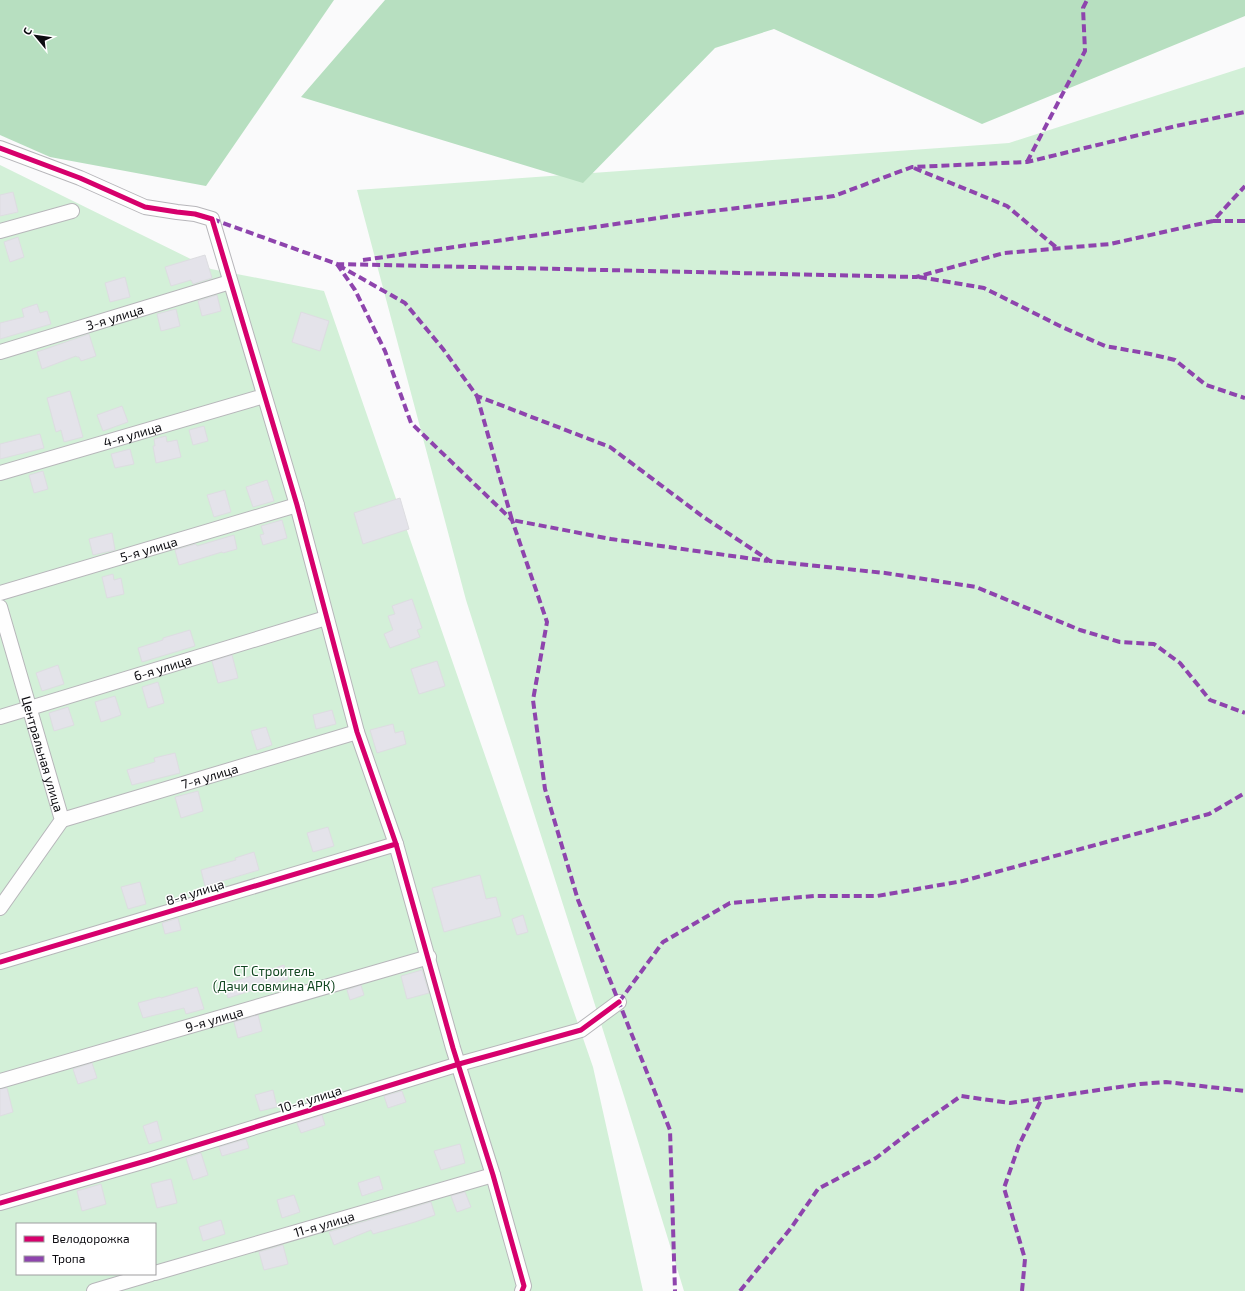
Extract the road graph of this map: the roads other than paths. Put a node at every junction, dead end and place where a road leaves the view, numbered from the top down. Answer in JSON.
{"nodes":[{"id":1,"x":0,"y":148,"type":"edge"},
{"id":2,"x":72,"y":211,"type":"dead end"},
{"id":3,"x":0,"y":231,"type":"edge"},
{"id":4,"x":230,"y":282,"type":"junction"},
{"id":5,"x":0,"y":352,"type":"edge"},
{"id":6,"x":264,"y":396,"type":"junction"},
{"id":7,"x":0,"y":473,"type":"edge"},
{"id":8,"x":297,"y":505,"type":"junction"},
{"id":9,"x":0,"y":593,"type":"edge"},
{"id":10,"x":0,"y":607,"type":"edge"},
{"id":11,"x":326,"y":618,"type":"junction"},
{"id":12,"x":29,"y":708,"type":"junction"},
{"id":13,"x":0,"y":717,"type":"edge"},
{"id":14,"x":357,"y":732,"type":"junction"},
{"id":15,"x":62,"y":820,"type":"junction"},
{"id":16,"x":396,"y":844,"type":"junction"},
{"id":17,"x":0,"y":908,"type":"edge"},
{"id":18,"x":429,"y":958,"type":"junction"},
{"id":19,"x":0,"y":962,"type":"edge"},
{"id":20,"x":619,"y":1002,"type":"dead end"},
{"id":21,"x":459,"y":1064,"type":"junction"},
{"id":22,"x":0,"y":1081,"type":"edge"},
{"id":23,"x":494,"y":1175,"type":"junction"},
{"id":24,"x":0,"y":1203,"type":"edge"},
{"id":25,"x":156,"y":1273,"type":"edge"},
{"id":26,"x":148,"y":1275,"type":"edge"},
{"id":27,"x":94,"y":1291,"type":"edge"},
{"id":28,"x":522,"y":1291,"type":"edge"}],
"edges":[{"from":1,"to":4,"type":"street"},
{"from":2,"to":3,"type":"street"},
{"from":4,"to":5,"type":"street","name":"3-я улица"},
{"from":4,"to":6,"type":"street"},
{"from":6,"to":7,"type":"street","name":"4-я улица"},
{"from":6,"to":8,"type":"street"},
{"from":8,"to":9,"type":"street","name":"5-я улица"},
{"from":8,"to":11,"type":"street"},
{"from":10,"to":12,"type":"street","name":"Центральная улица"},
{"from":11,"to":12,"type":"street","name":"6-я улица"},
{"from":11,"to":14,"type":"street"},
{"from":12,"to":13,"type":"street","name":"6-я улица"},
{"from":12,"to":15,"type":"street","name":"Центральная улица"},
{"from":14,"to":15,"type":"street","name":"7-я улица"},
{"from":14,"to":16,"type":"street"},
{"from":15,"to":17,"type":"street","name":"Центральная улица"},
{"from":16,"to":18,"type":"street"},
{"from":16,"to":19,"type":"street","name":"8-я улица"},
{"from":18,"to":21,"type":"street"},
{"from":18,"to":22,"type":"street","name":"9-я улица"},
{"from":20,"to":21,"type":"street","name":"10-я улица"},
{"from":21,"to":23,"type":"street"},
{"from":21,"to":24,"type":"street","name":"10-я улица"},
{"from":23,"to":25,"type":"street","name":"11-я улица"},
{"from":23,"to":28,"type":"street"},
{"from":26,"to":27,"type":"street"}]}
